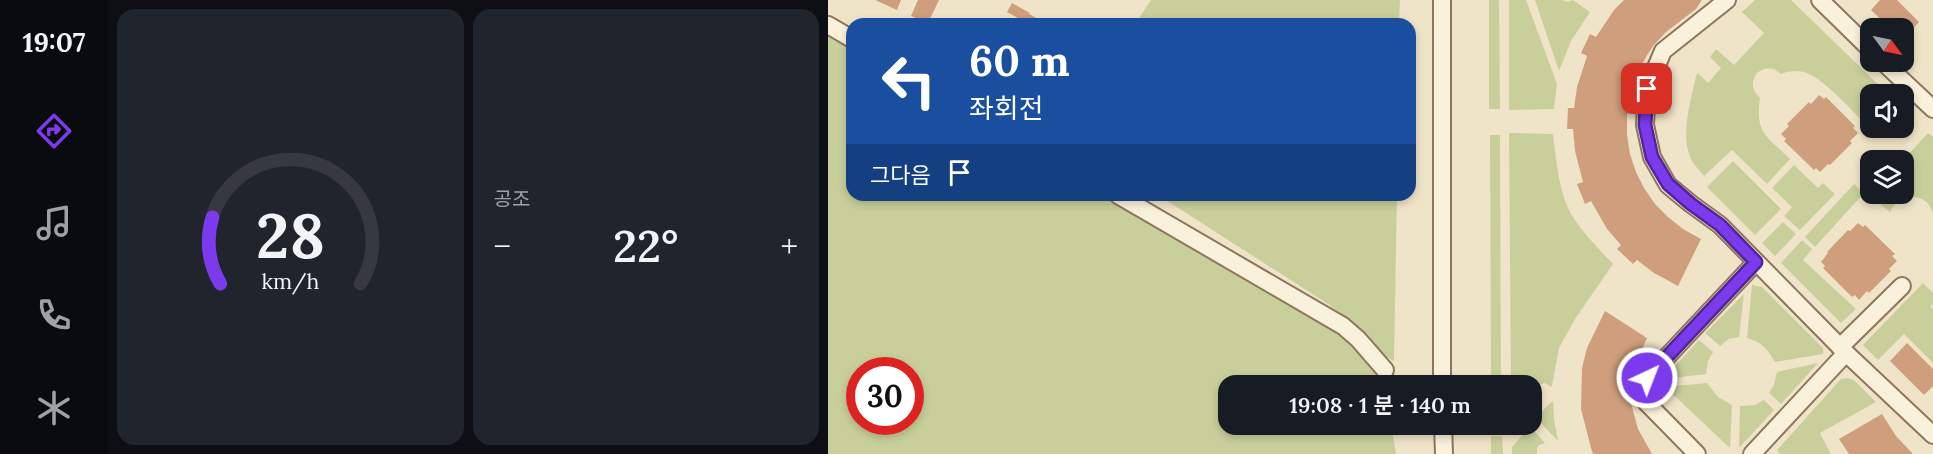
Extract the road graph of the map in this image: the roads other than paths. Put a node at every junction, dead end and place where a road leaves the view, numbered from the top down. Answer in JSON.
{"nodes":[{"id":1,"x":1442,"y":0,"type":"edge"},
{"id":2,"x":1727,"y":0,"type":"edge"},
{"id":3,"x":1820,"y":0,"type":"edge"},
{"id":4,"x":828,"y":25,"type":"edge"},
{"id":5,"x":846,"y":36,"type":"edge"},
{"id":6,"x":1860,"y":39,"type":"edge"},
{"id":7,"x":1894,"y":72,"type":"edge"},
{"id":8,"x":1933,"y":109,"type":"edge"},
{"id":9,"x":1128,"y":201,"type":"edge"},
{"id":10,"x":1756,"y":262,"type":"junction"},
{"id":11,"x":1902,"y":286,"type":"dead end"},
{"id":12,"x":1843,"y":350,"type":"junction"},
{"id":13,"x":1385,"y":370,"type":"dead end"},
{"id":14,"x":1442,"y":375,"type":"edge"},
{"id":15,"x":1443,"y":435,"type":"edge"},
{"id":16,"x":1933,"y":435,"type":"edge"},
{"id":17,"x":1444,"y":454,"type":"edge"},
{"id":18,"x":1697,"y":454,"type":"edge"},
{"id":19,"x":1752,"y":454,"type":"edge"}],
"edges":[{"from":1,"to":14,"type":"street"},
{"from":2,"to":10,"type":"street"},
{"from":3,"to":6,"type":"street"},
{"from":4,"to":5,"type":"street"},
{"from":7,"to":8,"type":"street"},
{"from":9,"to":13,"type":"street"},
{"from":10,"to":12,"type":"street"},
{"from":10,"to":18,"type":"street"},
{"from":11,"to":12,"type":"street"},
{"from":12,"to":16,"type":"street"},
{"from":12,"to":19,"type":"street"},
{"from":15,"to":17,"type":"street"}]}
